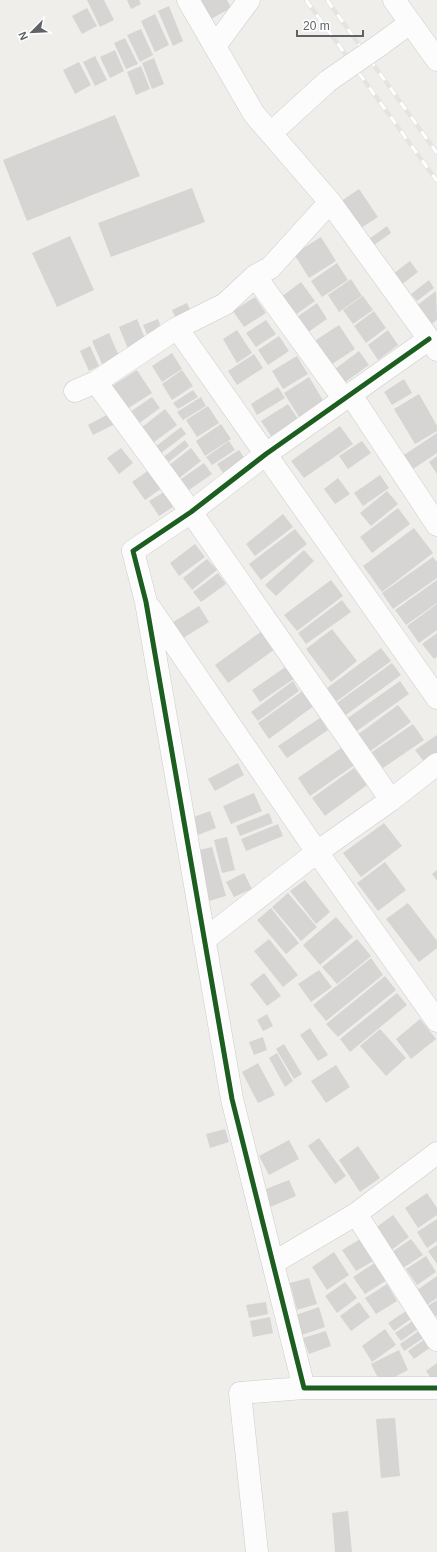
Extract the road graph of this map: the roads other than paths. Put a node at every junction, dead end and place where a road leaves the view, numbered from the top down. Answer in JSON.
{"nodes":[{"id":1,"x":188,"y":0,"type":"edge"},
{"id":2,"x":248,"y":0,"type":"edge"},
{"id":3,"x":394,"y":0,"type":"edge"},
{"id":4,"x":410,"y":23,"type":"junction"},
{"id":5,"x":215,"y":46,"type":"junction"},
{"id":6,"x":437,"y":60,"type":"edge"},
{"id":7,"x":271,"y":133,"type":"junction"},
{"id":8,"x":330,"y":202,"type":"junction"},
{"id":9,"x":255,"y":276,"type":"junction"},
{"id":10,"x":177,"y":328,"type":"junction"},
{"id":11,"x":433,"y":344,"type":"edge"},
{"id":12,"x":96,"y":382,"type":"junction"},
{"id":13,"x":75,"y":391,"type":"dead end"},
{"id":14,"x":351,"y":395,"type":"junction"},
{"id":15,"x":266,"y":454,"type":"junction"},
{"id":16,"x":191,"y":512,"type":"junction"},
{"id":17,"x":437,"y":524,"type":"edge"},
{"id":18,"x":146,"y":602,"type":"junction"},
{"id":19,"x":437,"y":698,"type":"edge"},
{"id":20,"x":437,"y":764,"type":"edge"},
{"id":21,"x":391,"y":800,"type":"junction"},
{"id":22,"x":317,"y":852,"type":"junction"},
{"id":23,"x":204,"y":940,"type":"junction"},
{"id":24,"x":437,"y":1021,"type":"edge"},
{"id":25,"x":434,"y":1163,"type":"edge"},
{"id":26,"x":356,"y":1214,"type":"junction"},
{"id":27,"x":273,"y":1263,"type":"junction"},
{"id":28,"x":437,"y":1340,"type":"edge"},
{"id":29,"x":304,"y":1388,"type":"junction"},
{"id":30,"x":437,"y":1388,"type":"edge"},
{"id":31,"x":257,"y":1552,"type":"edge"}],
"edges":[{"from":1,"to":5,"type":"street"},
{"from":2,"to":5,"type":"street"},
{"from":3,"to":4,"type":"street"},
{"from":4,"to":6,"type":"street"},
{"from":4,"to":7,"type":"street","bridge":true},
{"from":5,"to":7,"type":"street"},
{"from":7,"to":8,"type":"street"},
{"from":8,"to":9,"type":"street"},
{"from":8,"to":11,"type":"street"},
{"from":9,"to":10,"type":"street"},
{"from":9,"to":14,"type":"street"},
{"from":10,"to":12,"type":"street"},
{"from":10,"to":15,"type":"street"},
{"from":11,"to":14,"type":"street"},
{"from":12,"to":13,"type":"street"},
{"from":12,"to":16,"type":"street"},
{"from":14,"to":15,"type":"street"},
{"from":14,"to":17,"type":"street"},
{"from":15,"to":16,"type":"street"},
{"from":15,"to":19,"type":"street"},
{"from":16,"to":18,"type":"street"},
{"from":16,"to":21,"type":"street"},
{"from":18,"to":22,"type":"street"},
{"from":18,"to":23,"type":"street"},
{"from":20,"to":21,"type":"street"},
{"from":21,"to":22,"type":"street"},
{"from":22,"to":23,"type":"street"},
{"from":22,"to":24,"type":"street"},
{"from":23,"to":27,"type":"street"},
{"from":25,"to":26,"type":"street"},
{"from":26,"to":27,"type":"street"},
{"from":26,"to":28,"type":"street"},
{"from":27,"to":29,"type":"street"},
{"from":29,"to":30,"type":"street"},
{"from":29,"to":31,"type":"street"}]}
